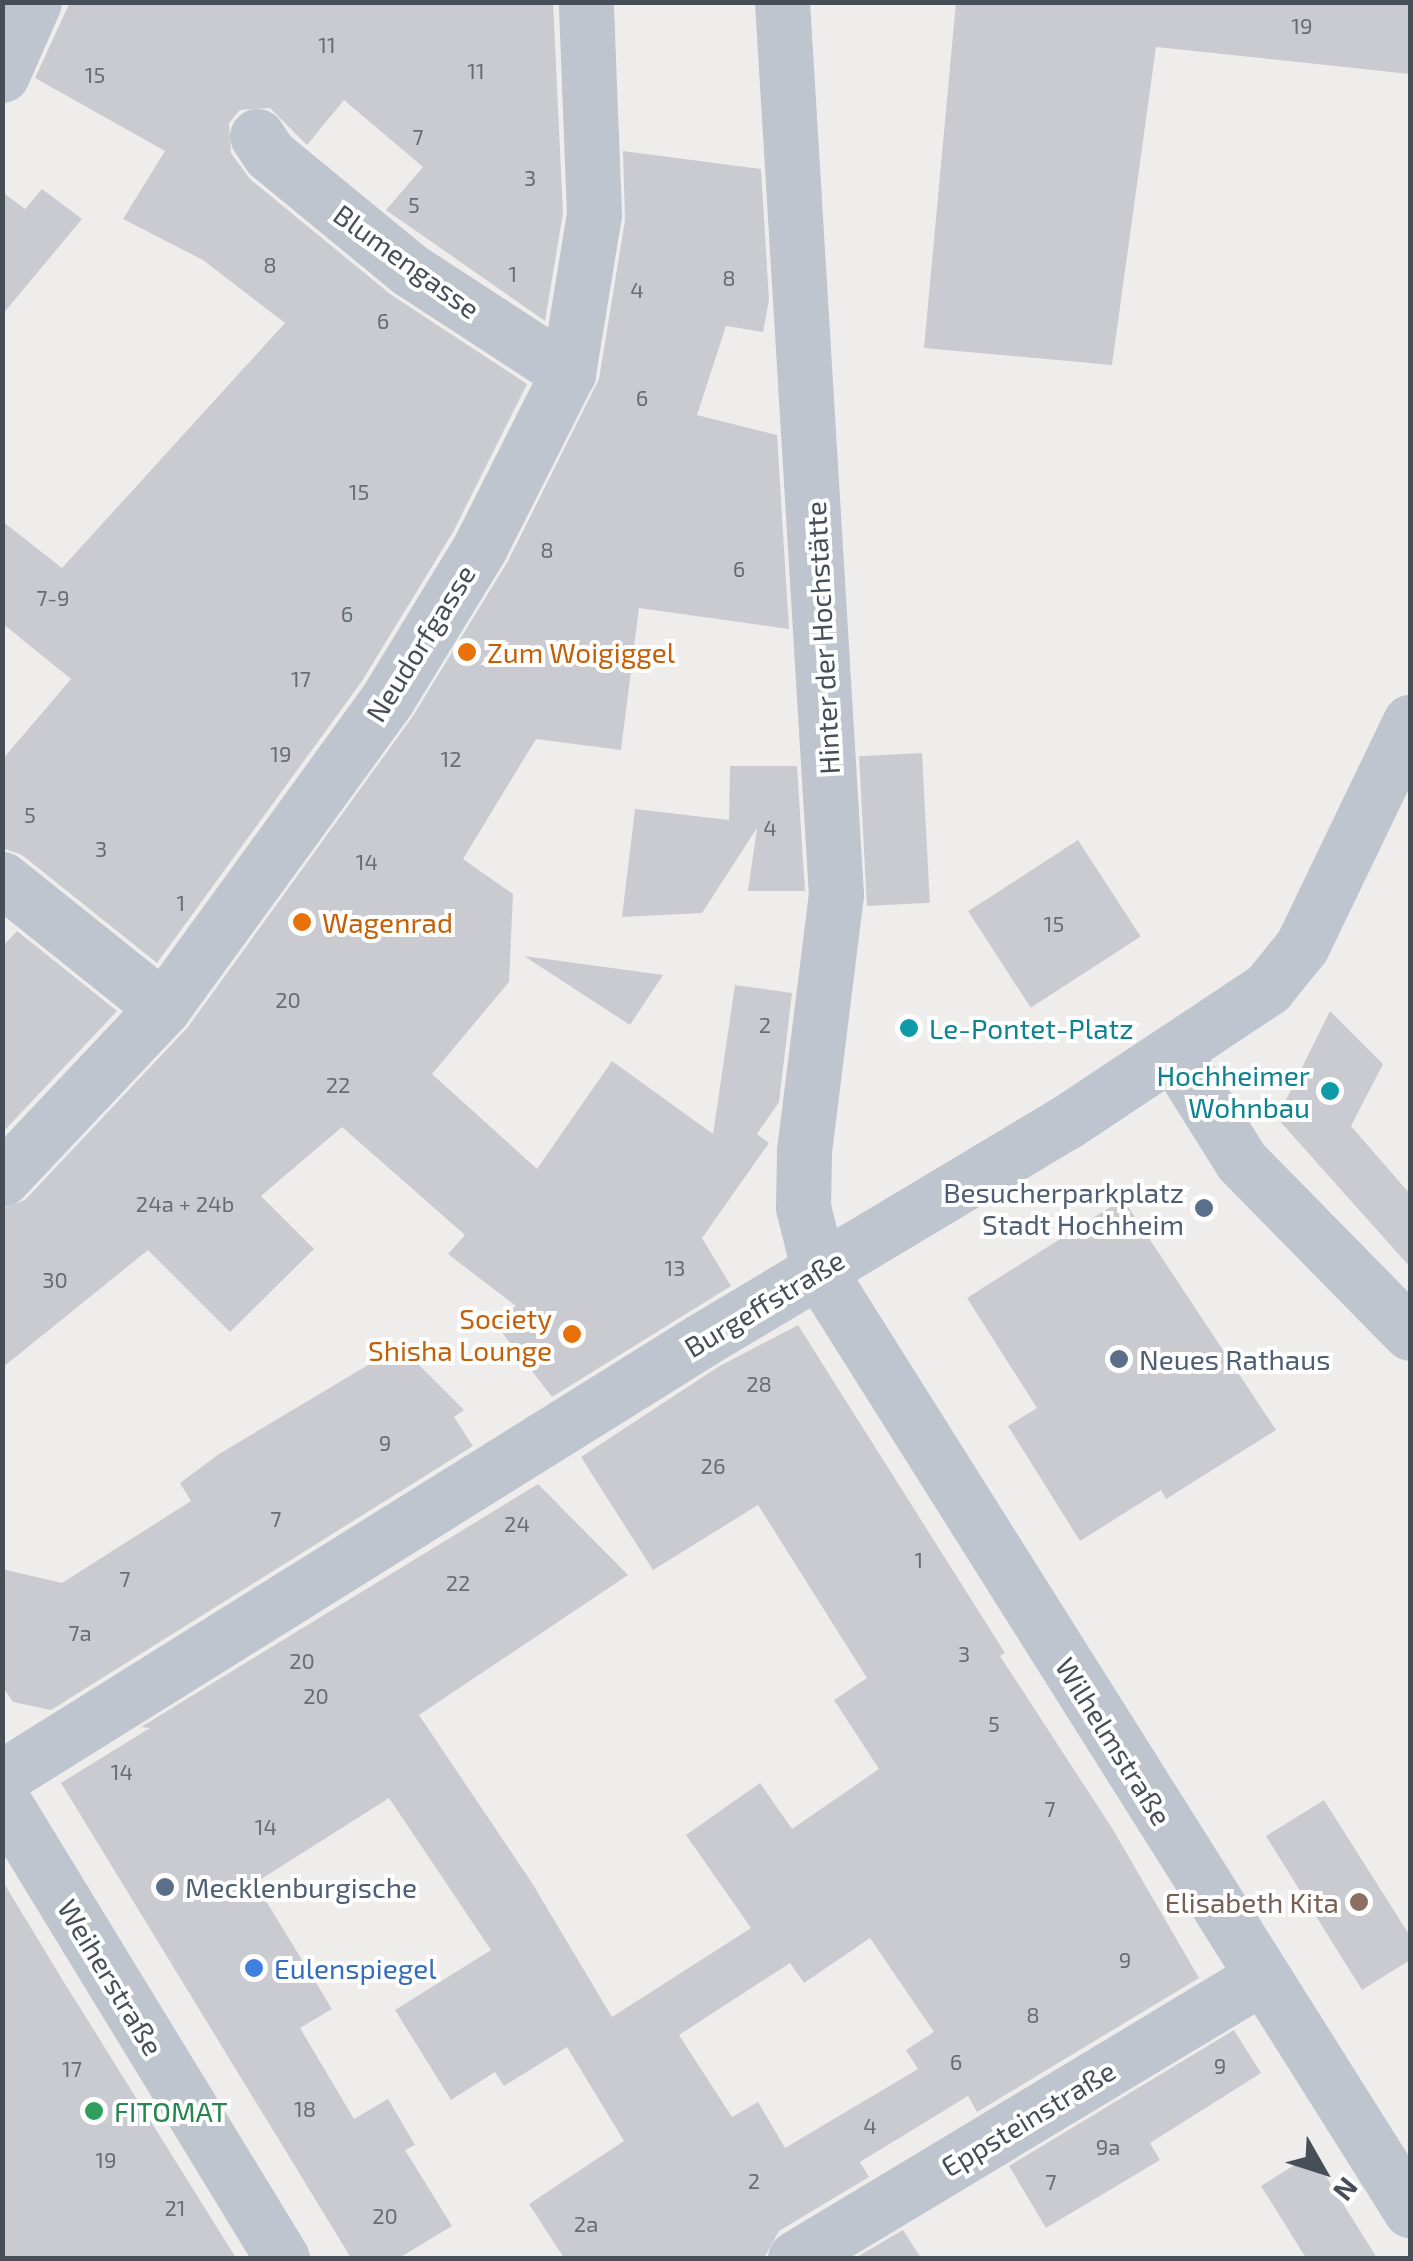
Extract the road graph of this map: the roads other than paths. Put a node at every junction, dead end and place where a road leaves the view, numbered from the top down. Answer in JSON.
{"nodes":[{"id":1,"x":34,"y":2,"type":"edge"},
{"id":2,"x":586,"y":2,"type":"edge"},
{"id":3,"x":782,"y":2,"type":"edge"},
{"id":4,"x":2,"y":76,"type":"edge"},
{"id":5,"x":257,"y":136,"type":"dead end"},
{"id":6,"x":568,"y":374,"type":"junction"},
{"id":7,"x":1410,"y":722,"type":"edge"},
{"id":8,"x":2,"y":879,"type":"edge"},
{"id":9,"x":163,"y":1008,"type":"junction"},
{"id":10,"x":1174,"y":1054,"type":"junction"},
{"id":11,"x":2,"y":1179,"type":"edge"},
{"id":12,"x":819,"y":1271,"type":"junction"},
{"id":13,"x":1410,"y":1334,"type":"edge"},
{"id":14,"x":2,"y":1777,"type":"edge"},
{"id":15,"x":2,"y":1799,"type":"edge"},
{"id":16,"x":1260,"y":1978,"type":"junction"},
{"id":17,"x":1410,"y":2210,"type":"edge"},
{"id":18,"x":282,"y":2258,"type":"edge"},
{"id":19,"x":795,"y":2258,"type":"edge"}],
"edges":[{"from":1,"to":4,"type":"street"},
{"from":2,"to":6,"type":"street","name":"Neudorfgasse"},
{"from":3,"to":12,"type":"street","name":"Hinter der Hochstätte"},
{"from":5,"to":6,"type":"street","name":"Blumengasse"},
{"from":6,"to":9,"type":"street","name":"Neudorfgasse"},
{"from":7,"to":10,"type":"street","name":"Burgeffstraße"},
{"from":8,"to":9,"type":"street"},
{"from":9,"to":11,"type":"street","name":"Neudorfgasse"},
{"from":10,"to":12,"type":"street","name":"Burgeffstraße"},
{"from":10,"to":13,"type":"street"},
{"from":12,"to":14,"type":"street","name":"Burgeffstraße"},
{"from":12,"to":16,"type":"street","name":"Wilhelmstraße"},
{"from":15,"to":18,"type":"street","name":"Weiherstraße"},
{"from":16,"to":17,"type":"street","name":"Wilhelmstraße"},
{"from":16,"to":19,"type":"street","name":"Eppsteinstraße"}]}
